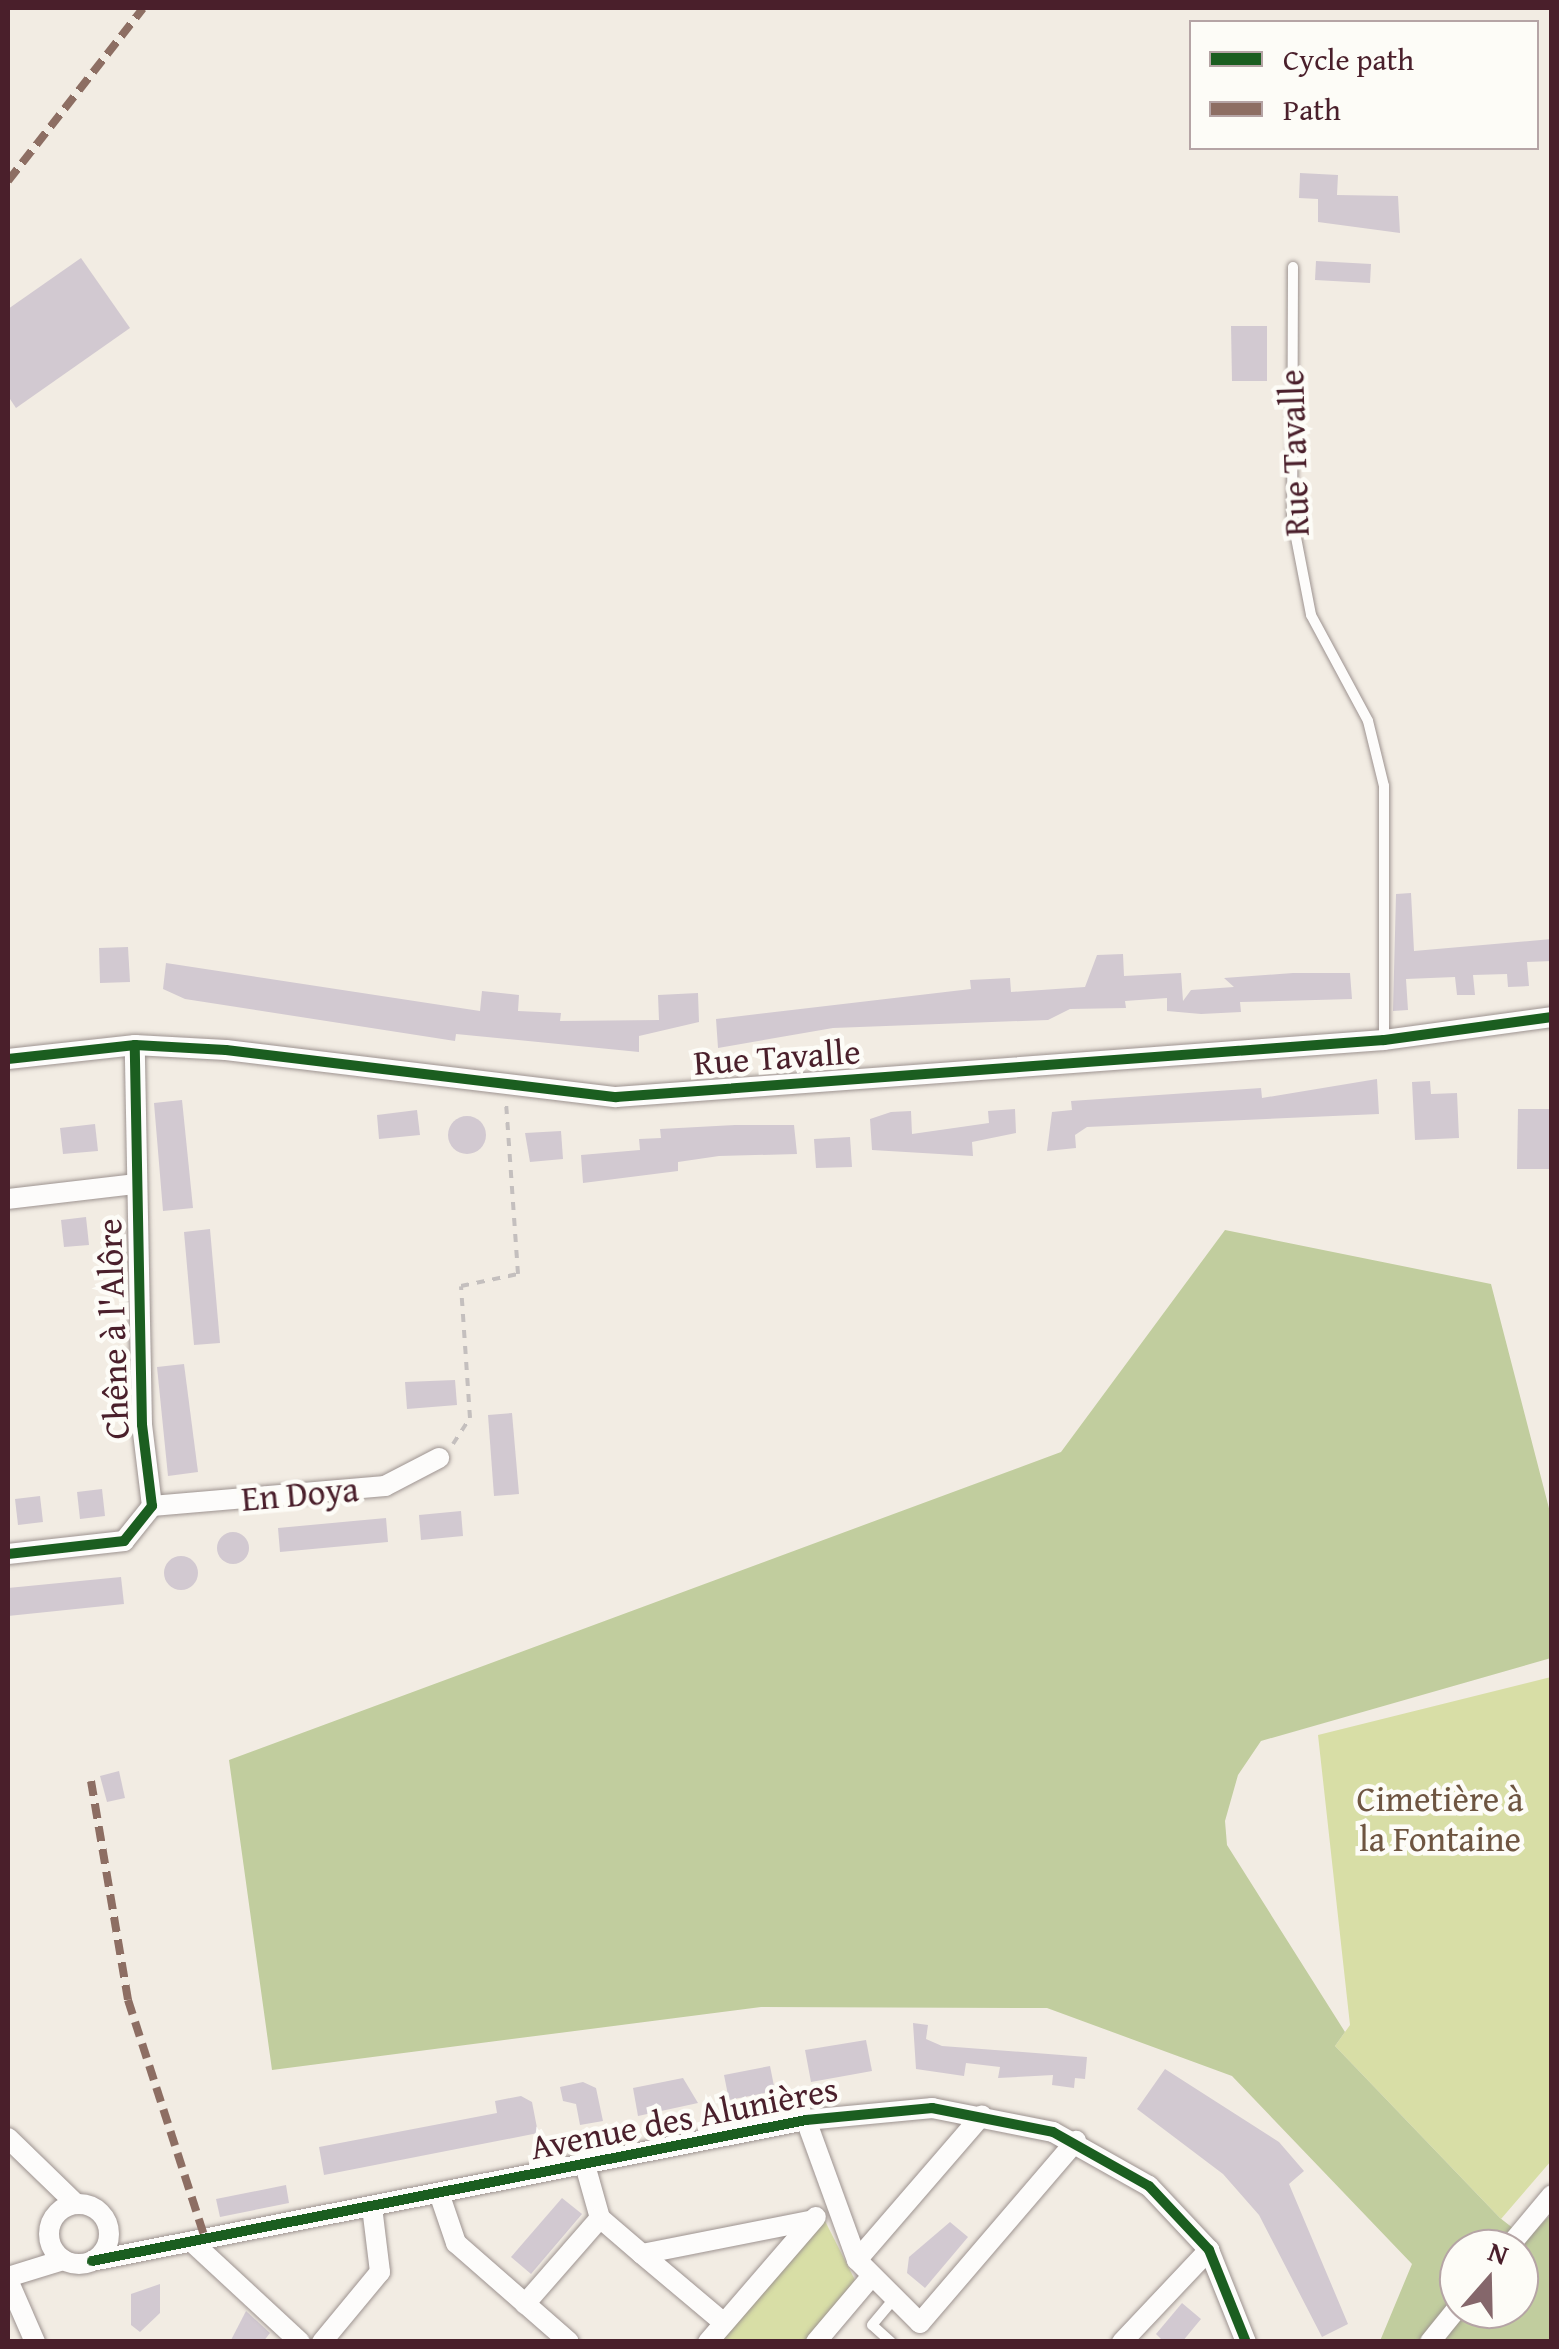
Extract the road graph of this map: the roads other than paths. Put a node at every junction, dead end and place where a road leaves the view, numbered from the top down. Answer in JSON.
{"nodes":[{"id":1,"x":1293,"y":268,"type":"dead end"},
{"id":2,"x":1552,"y":1017,"type":"edge"},
{"id":3,"x":1384,"y":1040,"type":"junction"},
{"id":4,"x":135,"y":1046,"type":"junction"},
{"id":5,"x":8,"y":1059,"type":"edge"},
{"id":6,"x":135,"y":1184,"type":"junction"},
{"id":7,"x":8,"y":1198,"type":"edge"},
{"id":8,"x":439,"y":1458,"type":"road end"},
{"id":9,"x":152,"y":1506,"type":"junction"},
{"id":10,"x":8,"y":1554,"type":"edge"},
{"id":11,"x":982,"y":2114,"type":"junction"},
{"id":12,"x":806,"y":2120,"type":"junction"},
{"id":13,"x":8,"y":2138,"type":"edge"},
{"id":14,"x":1076,"y":2141,"type":"junction"},
{"id":15,"x":585,"y":2165,"type":"junction"},
{"id":16,"x":1552,"y":2195,"type":"edge"},
{"id":17,"x":440,"y":2196,"type":"junction"},
{"id":18,"x":830,"y":2200,"type":"junction"},
{"id":19,"x":76,"y":2204,"type":"junction"},
{"id":20,"x":372,"y":2207,"type":"junction"},
{"id":21,"x":600,"y":2218,"type":"junction"},
{"id":22,"x":105,"y":2220,"type":"junction"},
{"id":23,"x":813,"y":2220,"type":"junction"},
{"id":24,"x":1523,"y":2229,"type":"edge"},
{"id":25,"x":192,"y":2242,"type":"junction"},
{"id":26,"x":140,"y":2248,"type":"junction"},
{"id":27,"x":1209,"y":2250,"type":"junction"},
{"id":28,"x":642,"y":2254,"type":"junction"},
{"id":29,"x":64,"y":2260,"type":"junction"},
{"id":30,"x":92,"y":2261,"type":"junction"},
{"id":31,"x":864,"y":2269,"type":"junction"},
{"id":32,"x":8,"y":2279,"type":"edge"},
{"id":33,"x":894,"y":2300,"type":"junction"},
{"id":34,"x":525,"y":2304,"type":"junction"},
{"id":35,"x":724,"y":2322,"type":"junction"},
{"id":36,"x":920,"y":2332,"type":"edge"},
{"id":37,"x":554,"y":2337,"type":"edge"},
{"id":38,"x":294,"y":2340,"type":"edge"},
{"id":39,"x":35,"y":2342,"type":"edge"},
{"id":40,"x":322,"y":2342,"type":"edge"},
{"id":41,"x":708,"y":2342,"type":"edge"},
{"id":42,"x":816,"y":2342,"type":"edge"},
{"id":43,"x":891,"y":2342,"type":"edge"},
{"id":44,"x":1122,"y":2342,"type":"edge"},
{"id":45,"x":1246,"y":2342,"type":"edge"}],
"edges":[{"from":1,"to":3,"type":"lane","name":"Rue Tavalle"},
{"from":2,"to":3,"type":"street","name":"Rue Tavalle"},
{"from":3,"to":4,"type":"street","name":"Rue Tavalle"},
{"from":4,"to":5,"type":"street","name":"Rue Tavalle"},
{"from":4,"to":6,"type":"street","name":"Chêne à l'Alôre"},
{"from":6,"to":7,"type":"street","name":"Chêne à l'Alôre"},
{"from":6,"to":9,"type":"street","name":"Chêne à l'Alôre"},
{"from":8,"to":9,"type":"street","name":"En Doya"},
{"from":9,"to":10,"type":"street"},
{"from":11,"to":12,"type":"street","name":"Avenue des Alunières"},
{"from":11,"to":14,"type":"street","name":"Avenue des Alunières"},
{"from":11,"to":31,"type":"street"},
{"from":12,"to":15,"type":"street","name":"Avenue des Alunières"},
{"from":12,"to":18,"type":"street"},
{"from":13,"to":19,"type":"street"},
{"from":14,"to":27,"type":"street","name":"Avenue des Alunières"},
{"from":14,"to":36,"type":"street"},
{"from":15,"to":17,"type":"street","name":"Avenue des Alunières"},
{"from":15,"to":21,"type":"street"},
{"from":16,"to":24,"type":"street"},
{"from":17,"to":20,"type":"street","name":"Avenue des Alunières"},
{"from":17,"to":34,"type":"street"},
{"from":18,"to":23,"type":"street"},
{"from":18,"to":31,"type":"street"},
{"from":19,"to":22,"type":"street"},
{"from":19,"to":29,"type":"street"},
{"from":20,"to":25,"type":"street","name":"Avenue des Alunières"},
{"from":20,"to":40,"type":"street"},
{"from":21,"to":28,"type":"street"},
{"from":21,"to":34,"type":"street"},
{"from":22,"to":26,"type":"street"},
{"from":22,"to":30,"type":"street"},
{"from":23,"to":28,"type":"street"},
{"from":23,"to":35,"type":"street"},
{"from":25,"to":26,"type":"street","name":"Avenue des Alunières"},
{"from":25,"to":38,"type":"street"},
{"from":26,"to":30,"type":"street","name":"Avenue des Alunières"},
{"from":27,"to":44,"type":"street"},
{"from":27,"to":45,"type":"street","name":"Avenue des Alunières"},
{"from":28,"to":35,"type":"street"},
{"from":29,"to":30,"type":"street","name":"Avenue des Alunières"},
{"from":29,"to":32,"type":"street","name":"Avenue des Alunières"},
{"from":31,"to":33,"type":"street"},
{"from":31,"to":42,"type":"street"},
{"from":32,"to":39,"type":"street"},
{"from":33,"to":36,"type":"street"},
{"from":33,"to":43,"type":"lane"},
{"from":34,"to":37,"type":"street"},
{"from":35,"to":41,"type":"street"}]}
